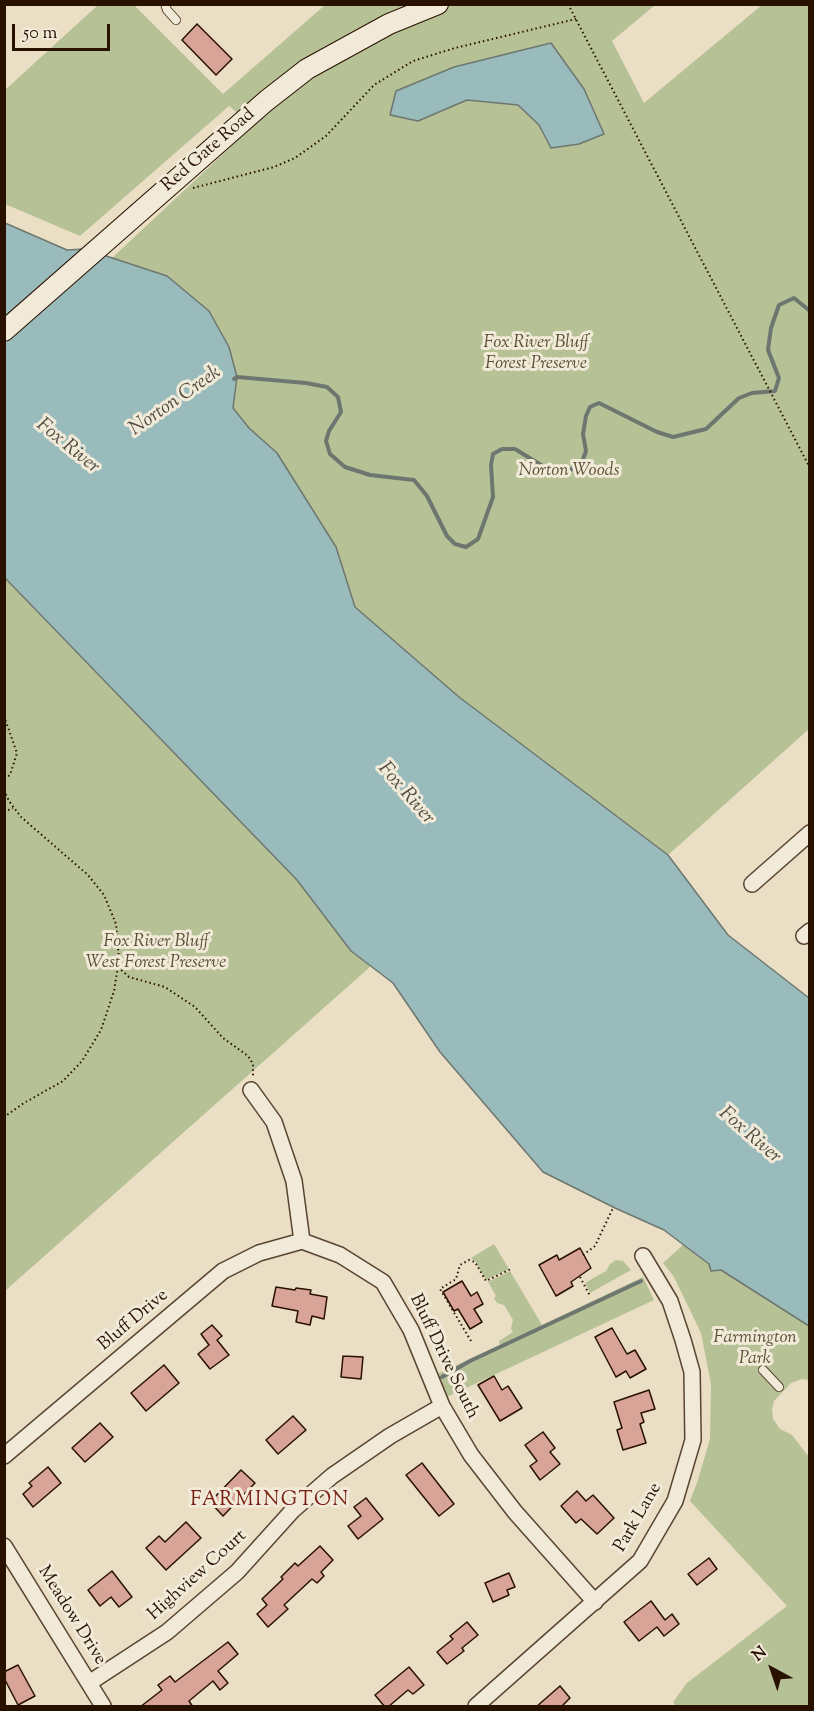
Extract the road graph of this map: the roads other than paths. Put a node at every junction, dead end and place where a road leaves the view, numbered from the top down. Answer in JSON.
{"nodes":[{"id":1,"x":165,"y":4,"type":"edge"},
{"id":2,"x":438,"y":4,"type":"edge"},
{"id":3,"x":176,"y":20,"type":"dead end"},
{"id":4,"x":4,"y":331,"type":"edge"},
{"id":5,"x":810,"y":833,"type":"edge"},
{"id":6,"x":752,"y":884,"type":"dead end"},
{"id":7,"x":251,"y":1090,"type":"road end"},
{"id":8,"x":302,"y":1241,"type":"junction"},
{"id":9,"x":643,"y":1256,"type":"dead end"},
{"id":10,"x":763,"y":1370,"type":"dead end"},
{"id":11,"x":779,"y":1387,"type":"dead end"},
{"id":12,"x":442,"y":1406,"type":"junction"},
{"id":13,"x":4,"y":1456,"type":"edge"},
{"id":14,"x":4,"y":1546,"type":"edge"},
{"id":15,"x":595,"y":1602,"type":"junction"},
{"id":16,"x":89,"y":1683,"type":"junction"},
{"id":17,"x":103,"y":1707,"type":"edge"},
{"id":18,"x":476,"y":1707,"type":"edge"}],
"edges":[{"from":1,"to":3,"type":"lane"},
{"from":2,"to":4,"type":"main road","name":"Red Gate Road"},
{"from":5,"to":6,"type":"street"},
{"from":7,"to":8,"type":"street"},
{"from":8,"to":12,"type":"street","name":"Bluff Drive South"},
{"from":8,"to":13,"type":"street","name":"Bluff Drive"},
{"from":9,"to":15,"type":"street","name":"Park Lane"},
{"from":10,"to":11,"type":"lane"},
{"from":12,"to":15,"type":"street","name":"Bluff Drive South"},
{"from":12,"to":16,"type":"street","name":"Highview Court"},
{"from":14,"to":16,"type":"street","name":"Meadow Drive"},
{"from":15,"to":18,"type":"street","name":"Park Lane"},
{"from":16,"to":17,"type":"street","name":"Meadow Drive"}]}
